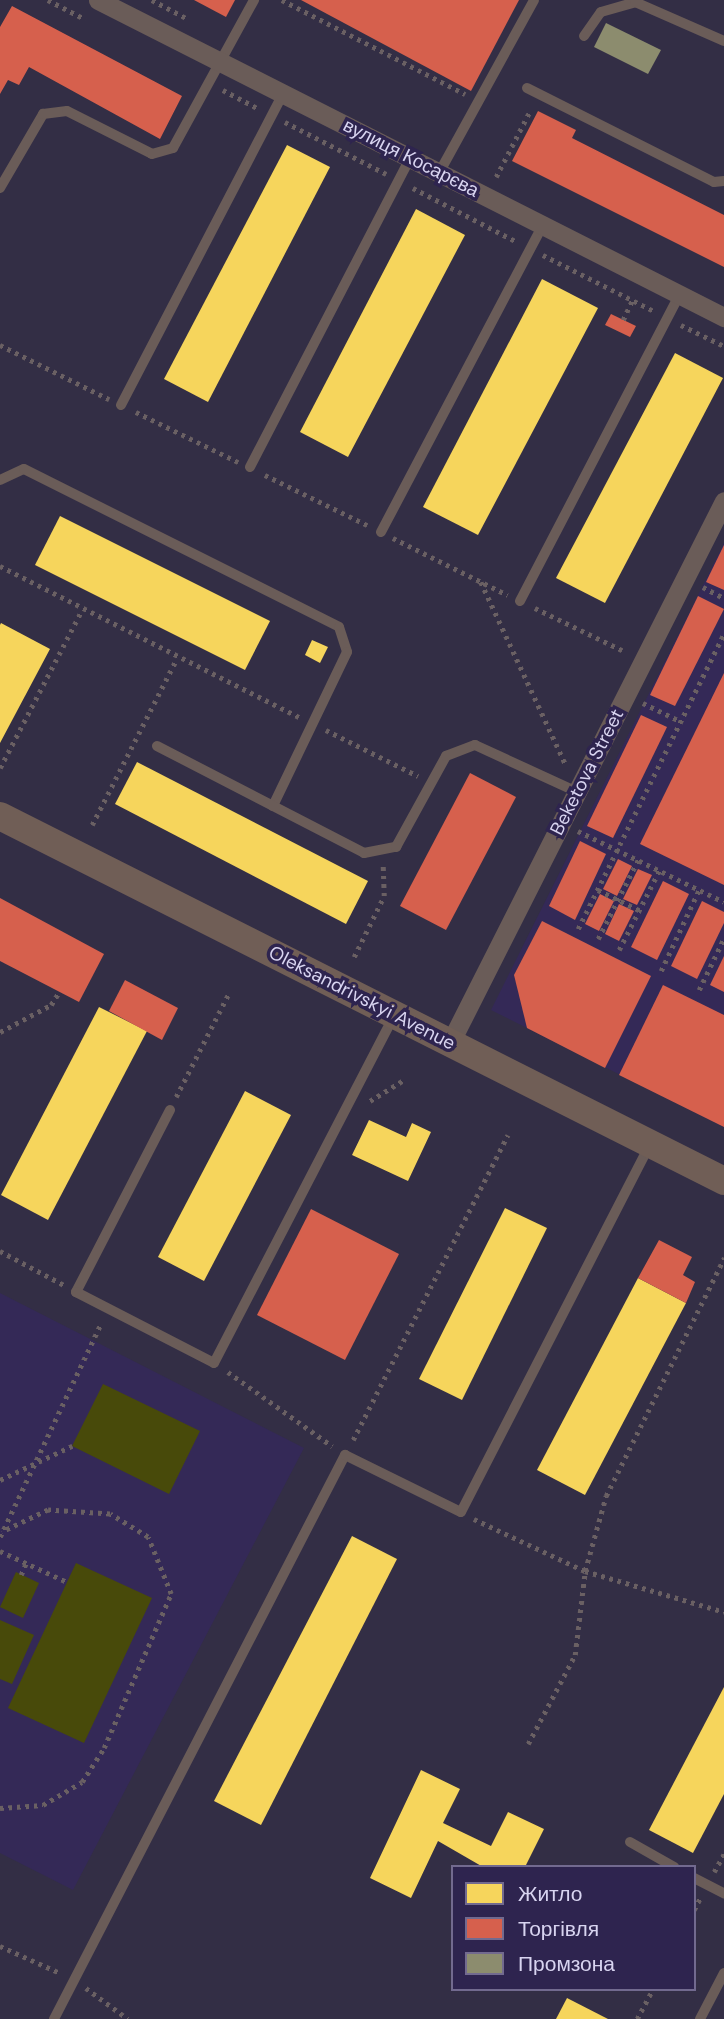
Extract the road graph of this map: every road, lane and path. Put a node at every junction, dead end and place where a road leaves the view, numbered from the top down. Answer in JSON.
{"nodes":[{"id":1,"x":98,"y":0,"type":"edge"},
{"id":2,"x":254,"y":0,"type":"edge"},
{"id":3,"x":282,"y":0,"type":"edge"},
{"id":4,"x":534,"y":0,"type":"edge"},
{"id":5,"x":584,"y":36,"type":"dead end"},
{"id":6,"x":724,"y":41,"type":"edge"},
{"id":7,"x":221,"y":62,"type":"junction"},
{"id":8,"x":527,"y":88,"type":"dead end"},
{"id":9,"x":283,"y":94,"type":"junction"},
{"id":10,"x":479,"y":102,"type":"junction"},
{"id":11,"x":533,"y":104,"type":"dead end"},
{"id":12,"x":410,"y":158,"type":"junction"},
{"id":13,"x":439,"y":173,"type":"junction"},
{"id":14,"x":496,"y":177,"type":"dead end"},
{"id":15,"x":724,"y":181,"type":"edge"},
{"id":16,"x":0,"y":187,"type":"edge"},
{"id":17,"x":543,"y":225,"type":"junction"},
{"id":18,"x":680,"y":294,"type":"junction"},
{"id":19,"x":633,"y":299,"type":"dead end"},
{"id":20,"x":724,"y":317,"type":"edge"},
{"id":21,"x":623,"y":320,"type":"dead end"},
{"id":22,"x":0,"y":345,"type":"edge"},
{"id":23,"x":121,"y":405,"type":"junction"},
{"id":24,"x":250,"y":467,"type":"junction"},
{"id":25,"x":0,"y":480,"type":"edge"},
{"id":26,"x":724,"y":501,"type":"edge"},
{"id":27,"x":381,"y":532,"type":"junction"},
{"id":28,"x":0,"y":566,"type":"edge"},
{"id":29,"x":480,"y":581,"type":"junction"},
{"id":30,"x":520,"y":601,"type":"junction"},
{"id":31,"x":82,"y":610,"type":"dead end"},
{"id":32,"x":724,"y":634,"type":"edge"},
{"id":33,"x":622,"y":650,"type":"dead end"},
{"id":34,"x":177,"y":658,"type":"dead end"},
{"id":35,"x":626,"y":695,"type":"junction"},
{"id":36,"x":680,"y":721,"type":"junction"},
{"id":37,"x":313,"y":723,"type":"junction"},
{"id":38,"x":157,"y":746,"type":"dead end"},
{"id":39,"x":565,"y":763,"type":"dead end"},
{"id":40,"x":0,"y":768,"type":"edge"},
{"id":41,"x":431,"y":783,"type":"junction"},
{"id":42,"x":577,"y":792,"type":"junction"},
{"id":43,"x":273,"y":806,"type":"junction"},
{"id":44,"x":0,"y":816,"type":"edge"},
{"id":45,"x":561,"y":823,"type":"junction"},
{"id":46,"x":92,"y":825,"type":"dead end"},
{"id":47,"x":381,"y":850,"type":"junction"},
{"id":48,"x":618,"y":850,"type":"junction"},
{"id":49,"x":638,"y":860,"type":"junction"},
{"id":50,"x":659,"y":871,"type":"junction"},
{"id":51,"x":598,"y":890,"type":"junction"},
{"id":52,"x":699,"y":890,"type":"junction"},
{"id":53,"x":618,"y":900,"type":"junction"},
{"id":54,"x":724,"y":902,"type":"edge"},
{"id":55,"x":639,"y":910,"type":"junction"},
{"id":56,"x":578,"y":929,"type":"dead end"},
{"id":57,"x":598,"y":939,"type":"dead end"},
{"id":58,"x":724,"y":939,"type":"edge"},
{"id":59,"x":619,"y":950,"type":"dead end"},
{"id":60,"x":354,"y":957,"type":"dead end"},
{"id":61,"x":661,"y":971,"type":"dead end"},
{"id":62,"x":699,"y":990,"type":"dead end"},
{"id":63,"x":59,"y":992,"type":"dead end"},
{"id":64,"x":229,"y":993,"type":"dead end"},
{"id":65,"x":395,"y":1015,"type":"junction"},
{"id":66,"x":0,"y":1032,"type":"edge"},
{"id":67,"x":450,"y":1043,"type":"junction"},
{"id":68,"x":402,"y":1081,"type":"dead end"},
{"id":69,"x":170,"y":1111,"type":"joint"},
{"id":70,"x":344,"y":1116,"type":"junction"},
{"id":71,"x":508,"y":1135,"type":"dead end"},
{"id":72,"x":651,"y":1144,"type":"junction"},
{"id":73,"x":724,"y":1181,"type":"edge"},
{"id":74,"x":0,"y":1251,"type":"edge"},
{"id":75,"x":724,"y":1258,"type":"edge"},
{"id":76,"x":76,"y":1292,"type":"junction"},
{"id":77,"x":108,"y":1309,"type":"junction"},
{"id":78,"x":214,"y":1363,"type":"junction"},
{"id":79,"x":72,"y":1447,"type":"dead end"},
{"id":80,"x":345,"y":1455,"type":"junction"},
{"id":81,"x":34,"y":1464,"type":"junction"},
{"id":82,"x":0,"y":1480,"type":"edge"},
{"id":83,"x":461,"y":1512,"type":"junction"},
{"id":84,"x":1,"y":1535,"type":"edge"},
{"id":85,"x":0,"y":1552,"type":"edge"},
{"id":86,"x":26,"y":1563,"type":"junction"},
{"id":87,"x":585,"y":1571,"type":"junction"},
{"id":88,"x":21,"y":1575,"type":"dead end"},
{"id":89,"x":67,"y":1582,"type":"dead end"},
{"id":90,"x":724,"y":1605,"type":"edge"},
{"id":91,"x":722,"y":1612,"type":"edge"},
{"id":92,"x":528,"y":1744,"type":"dead end"},
{"id":93,"x":0,"y":1808,"type":"edge"},
{"id":94,"x":630,"y":1842,"type":"dead end"},
{"id":95,"x":670,"y":1865,"type":"edge"},
{"id":96,"x":696,"y":1879,"type":"edge"},
{"id":97,"x":724,"y":1893,"type":"edge"},
{"id":98,"x":0,"y":1946,"type":"edge"},
{"id":99,"x":724,"y":1973,"type":"edge"},
{"id":100,"x":74,"y":1979,"type":"junction"},
{"id":101,"x":652,"y":1991,"type":"edge"},
{"id":102,"x":54,"y":2019,"type":"edge"},
{"id":103,"x":128,"y":2019,"type":"edge"},
{"id":104,"x":637,"y":2019,"type":"edge"},
{"id":105,"x":700,"y":2019,"type":"edge"}],
"edges":[{"from":1,"to":7,"type":"street","name":"вулиця Косарєва"},
{"from":2,"to":7,"type":"lane"},
{"from":3,"to":10,"type":"path"},
{"from":4,"to":10,"type":"lane"},
{"from":5,"to":6,"type":"lane"},
{"from":7,"to":9,"type":"street","name":"вулиця Косарєва"},
{"from":7,"to":16,"type":"lane"},
{"from":8,"to":15,"type":"lane"},
{"from":9,"to":12,"type":"street","name":"вулиця Косарєва"},
{"from":9,"to":23,"type":"lane"},
{"from":10,"to":13,"type":"lane"},
{"from":11,"to":14,"type":"path"},
{"from":12,"to":13,"type":"street","name":"вулиця Косарєва"},
{"from":12,"to":24,"type":"lane"},
{"from":13,"to":17,"type":"street","name":"вулиця Косарєва"},
{"from":17,"to":18,"type":"street","name":"вулиця Косарєва"},
{"from":17,"to":27,"type":"lane"},
{"from":18,"to":20,"type":"street","name":"вулиця Косарєва"},
{"from":18,"to":30,"type":"lane"},
{"from":19,"to":21,"type":"path"},
{"from":22,"to":23,"type":"path"},
{"from":23,"to":24,"type":"path"},
{"from":24,"to":27,"type":"path"},
{"from":25,"to":37,"type":"lane"},
{"from":26,"to":35,"type":"street","name":"Beketova Street"},
{"from":27,"to":29,"type":"path"},
{"from":28,"to":37,"type":"path"},
{"from":29,"to":30,"type":"path"},
{"from":29,"to":39,"type":"path"},
{"from":30,"to":33,"type":"path"},
{"from":31,"to":40,"type":"path"},
{"from":32,"to":36,"type":"path"},
{"from":34,"to":46,"type":"path"},
{"from":35,"to":36,"type":"path"},
{"from":35,"to":42,"type":"street","name":"Beketova Street"},
{"from":36,"to":48,"type":"path"},
{"from":37,"to":41,"type":"path"},
{"from":37,"to":43,"type":"lane"},
{"from":38,"to":43,"type":"lane"},
{"from":41,"to":42,"type":"lane"},
{"from":41,"to":47,"type":"lane"},
{"from":42,"to":45,"type":"street","name":"Beketova Street"},
{"from":43,"to":47,"type":"lane"},
{"from":44,"to":65,"type":"main road","name":"Oleksandrivskyi Avenue"},
{"from":45,"to":48,"type":"path"},
{"from":45,"to":67,"type":"street","name":"Beketova Street"},
{"from":47,"to":60,"type":"path"},
{"from":48,"to":49,"type":"path"},
{"from":48,"to":51,"type":"path"},
{"from":49,"to":50,"type":"path"},
{"from":49,"to":53,"type":"path"},
{"from":50,"to":52,"type":"path"},
{"from":50,"to":55,"type":"path"},
{"from":51,"to":53,"type":"path"},
{"from":51,"to":56,"type":"path"},
{"from":52,"to":54,"type":"path"},
{"from":52,"to":61,"type":"path"},
{"from":53,"to":55,"type":"path"},
{"from":53,"to":57,"type":"path"},
{"from":55,"to":59,"type":"path"},
{"from":58,"to":62,"type":"path"},
{"from":63,"to":66,"type":"path"},
{"from":64,"to":69,"type":"path"},
{"from":65,"to":67,"type":"main road","name":"Oleksandrivskyi Avenue"},
{"from":65,"to":70,"type":"lane"},
{"from":67,"to":72,"type":"main road","name":"Oleksandrivskyi Avenue"},
{"from":68,"to":70,"type":"path"},
{"from":69,"to":76,"type":"lane"},
{"from":70,"to":78,"type":"lane"},
{"from":71,"to":80,"type":"path"},
{"from":72,"to":73,"type":"main road","name":"Oleksandrivskyi Avenue"},
{"from":72,"to":83,"type":"lane"},
{"from":74,"to":76,"type":"path"},
{"from":75,"to":87,"type":"path"},
{"from":76,"to":77,"type":"lane"},
{"from":77,"to":78,"type":"lane"},
{"from":77,"to":81,"type":"path"},
{"from":78,"to":80,"type":"path"},
{"from":79,"to":81,"type":"path"},
{"from":80,"to":83,"type":"lane"},
{"from":80,"to":100,"type":"lane"},
{"from":81,"to":82,"type":"path"},
{"from":81,"to":84,"type":"path"},
{"from":83,"to":87,"type":"path"},
{"from":84,"to":93,"type":"path"},
{"from":85,"to":86,"type":"path"},
{"from":86,"to":88,"type":"path"},
{"from":86,"to":89,"type":"path"},
{"from":87,"to":91,"type":"path"},
{"from":87,"to":92,"type":"path"},
{"from":90,"to":91,"type":"path"},
{"from":94,"to":95,"type":"lane"},
{"from":96,"to":97,"type":"lane"},
{"from":98,"to":100,"type":"path"},
{"from":99,"to":105,"type":"lane"},
{"from":100,"to":102,"type":"lane"},
{"from":100,"to":103,"type":"path"},
{"from":101,"to":104,"type":"path"}]}
